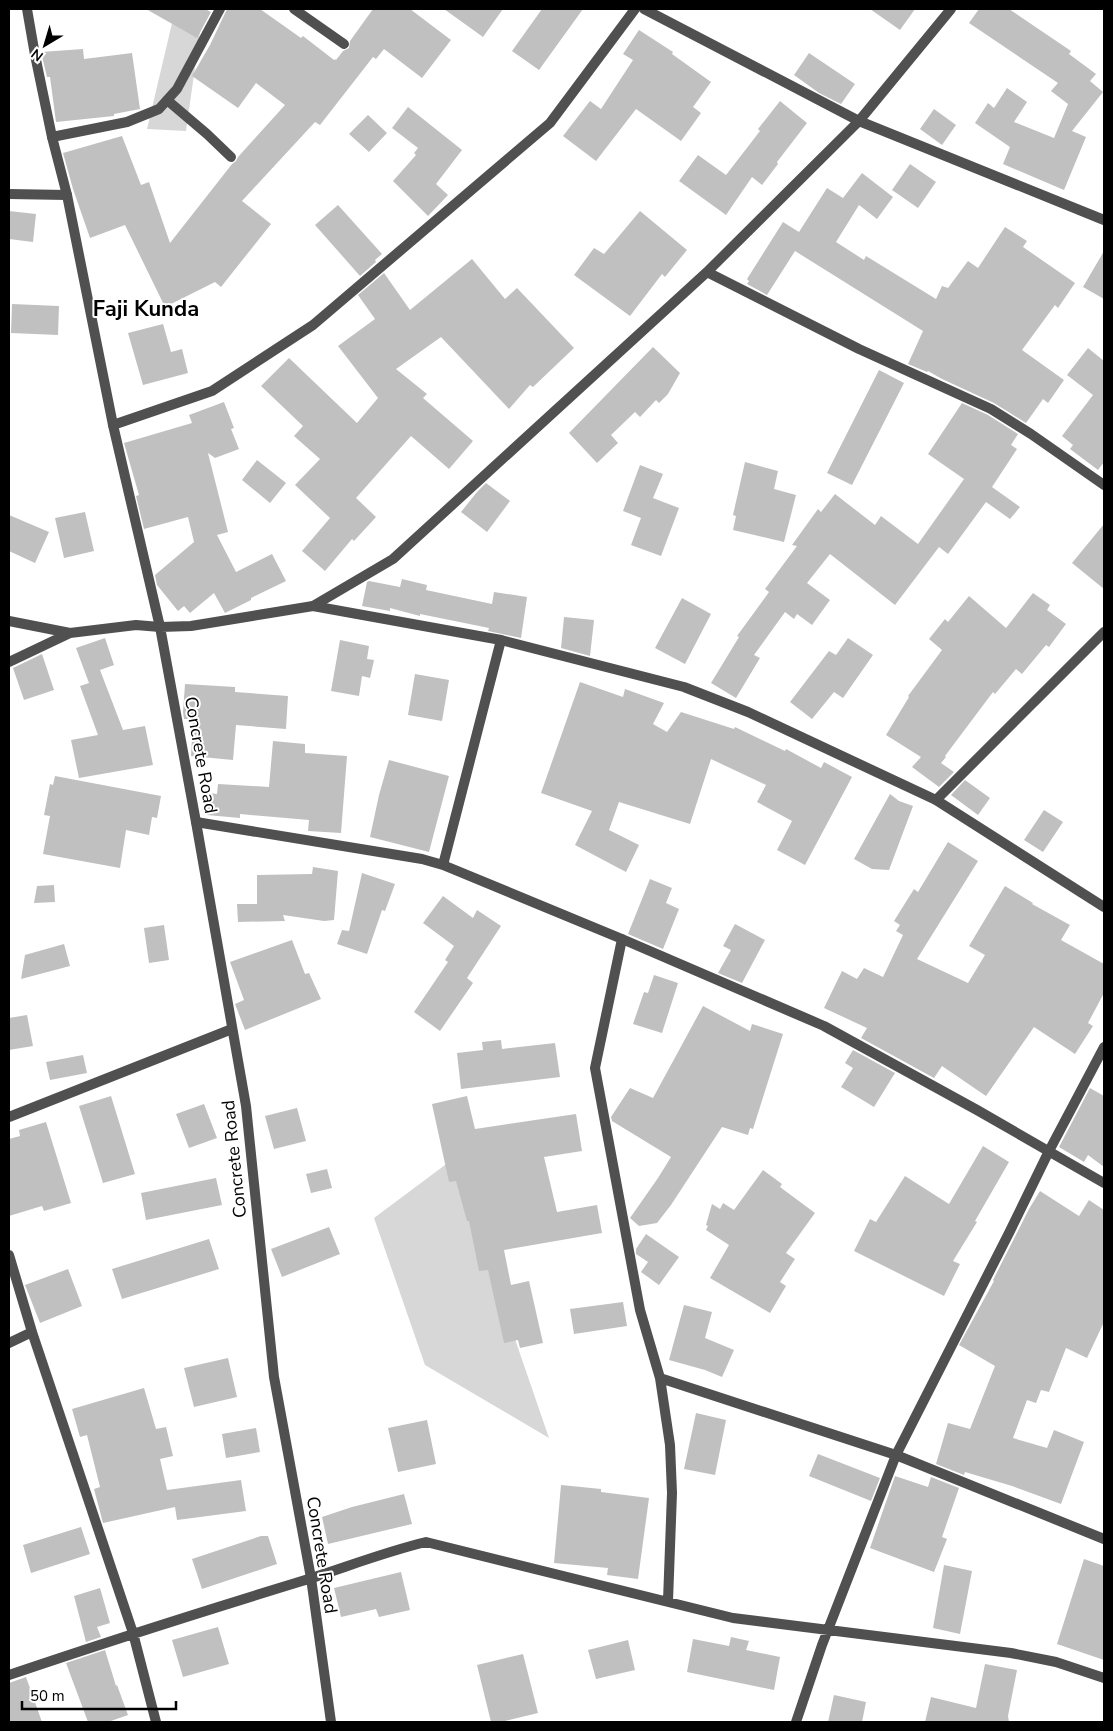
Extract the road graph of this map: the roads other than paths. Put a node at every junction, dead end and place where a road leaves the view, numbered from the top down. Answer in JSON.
{"nodes":[{"id":1,"x":27,"y":9,"type":"edge"},
{"id":2,"x":220,"y":9,"type":"edge"},
{"id":3,"x":294,"y":9,"type":"edge"},
{"id":4,"x":635,"y":9,"type":"edge"},
{"id":5,"x":644,"y":9,"type":"edge"},
{"id":6,"x":951,"y":9,"type":"edge"},
{"id":7,"x":344,"y":44,"type":"dead end"},
{"id":8,"x":167,"y":100,"type":"junction"},
{"id":9,"x":858,"y":121,"type":"junction"},
{"id":10,"x":52,"y":138,"type":"junction"},
{"id":11,"x":231,"y":157,"type":"dead end"},
{"id":12,"x":9,"y":194,"type":"edge"},
{"id":13,"x":67,"y":195,"type":"junction"},
{"id":14,"x":1104,"y":220,"type":"edge"},
{"id":15,"x":707,"y":272,"type":"junction"},
{"id":16,"x":113,"y":425,"type":"junction"},
{"id":17,"x":1104,"y":485,"type":"edge"},
{"id":18,"x":313,"y":606,"type":"junction"},
{"id":19,"x":9,"y":621,"type":"edge"},
{"id":20,"x":160,"y":627,"type":"junction"},
{"id":21,"x":1104,"y":632,"type":"edge"},
{"id":22,"x":70,"y":633,"type":"junction"},
{"id":23,"x":501,"y":640,"type":"junction"},
{"id":24,"x":9,"y":662,"type":"edge"},
{"id":25,"x":936,"y":800,"type":"junction"},
{"id":26,"x":196,"y":822,"type":"junction"},
{"id":27,"x":443,"y":866,"type":"junction"},
{"id":28,"x":1104,"y":907,"type":"edge"},
{"id":29,"x":622,"y":939,"type":"junction"},
{"id":30,"x":232,"y":1028,"type":"junction"},
{"id":31,"x":1104,"y":1047,"type":"edge"},
{"id":32,"x":9,"y":1117,"type":"edge"},
{"id":33,"x":1049,"y":1151,"type":"junction"},
{"id":34,"x":1104,"y":1183,"type":"edge"},
{"id":35,"x":9,"y":1255,"type":"edge"},
{"id":36,"x":32,"y":1332,"type":"junction"},
{"id":37,"x":9,"y":1343,"type":"edge"},
{"id":38,"x":660,"y":1378,"type":"junction"},
{"id":39,"x":896,"y":1455,"type":"junction"},
{"id":40,"x":1104,"y":1539,"type":"edge"},
{"id":41,"x":311,"y":1578,"type":"junction"},
{"id":42,"x":668,"y":1601,"type":"junction"},
{"id":43,"x":828,"y":1630,"type":"junction"},
{"id":44,"x":133,"y":1633,"type":"junction"},
{"id":45,"x":9,"y":1675,"type":"edge"},
{"id":46,"x":1104,"y":1678,"type":"edge"},
{"id":47,"x":156,"y":1722,"type":"edge"},
{"id":48,"x":331,"y":1722,"type":"edge"},
{"id":49,"x":796,"y":1722,"type":"edge"}],
"edges":[{"from":1,"to":10,"type":"street","name":"Concrete Road"},
{"from":2,"to":8,"type":"street"},
{"from":3,"to":7,"type":"street"},
{"from":4,"to":16,"type":"street"},
{"from":5,"to":9,"type":"street"},
{"from":6,"to":9,"type":"street"},
{"from":8,"to":10,"type":"street"},
{"from":8,"to":11,"type":"street"},
{"from":9,"to":14,"type":"street"},
{"from":9,"to":15,"type":"street"},
{"from":10,"to":13,"type":"street","name":"Concrete Road"},
{"from":12,"to":13,"type":"street"},
{"from":13,"to":16,"type":"street","name":"Concrete Road"},
{"from":15,"to":17,"type":"street"},
{"from":15,"to":18,"type":"street"},
{"from":16,"to":20,"type":"street","name":"Concrete Road"},
{"from":18,"to":20,"type":"street"},
{"from":18,"to":23,"type":"street"},
{"from":19,"to":22,"type":"street"},
{"from":20,"to":22,"type":"street"},
{"from":20,"to":26,"type":"street","name":"Concrete Road"},
{"from":21,"to":25,"type":"street"},
{"from":22,"to":24,"type":"street"},
{"from":23,"to":25,"type":"street"},
{"from":23,"to":27,"type":"street"},
{"from":25,"to":28,"type":"street"},
{"from":26,"to":27,"type":"street"},
{"from":26,"to":30,"type":"street","name":"Concrete Road"},
{"from":27,"to":29,"type":"street"},
{"from":29,"to":33,"type":"street"},
{"from":29,"to":38,"type":"street"},
{"from":30,"to":32,"type":"street"},
{"from":30,"to":41,"type":"street","name":"Concrete Road"},
{"from":31,"to":33,"type":"street"},
{"from":33,"to":34,"type":"street"},
{"from":33,"to":39,"type":"street"},
{"from":35,"to":36,"type":"street"},
{"from":36,"to":37,"type":"street"},
{"from":36,"to":44,"type":"street"},
{"from":38,"to":39,"type":"street"},
{"from":38,"to":42,"type":"street"},
{"from":39,"to":40,"type":"street"},
{"from":39,"to":43,"type":"street"},
{"from":41,"to":42,"type":"street"},
{"from":41,"to":44,"type":"street"},
{"from":41,"to":48,"type":"street","name":"Concrete Road"},
{"from":42,"to":43,"type":"street"},
{"from":43,"to":46,"type":"street"},
{"from":43,"to":49,"type":"street"},
{"from":44,"to":45,"type":"street"},
{"from":44,"to":47,"type":"street"}]}
